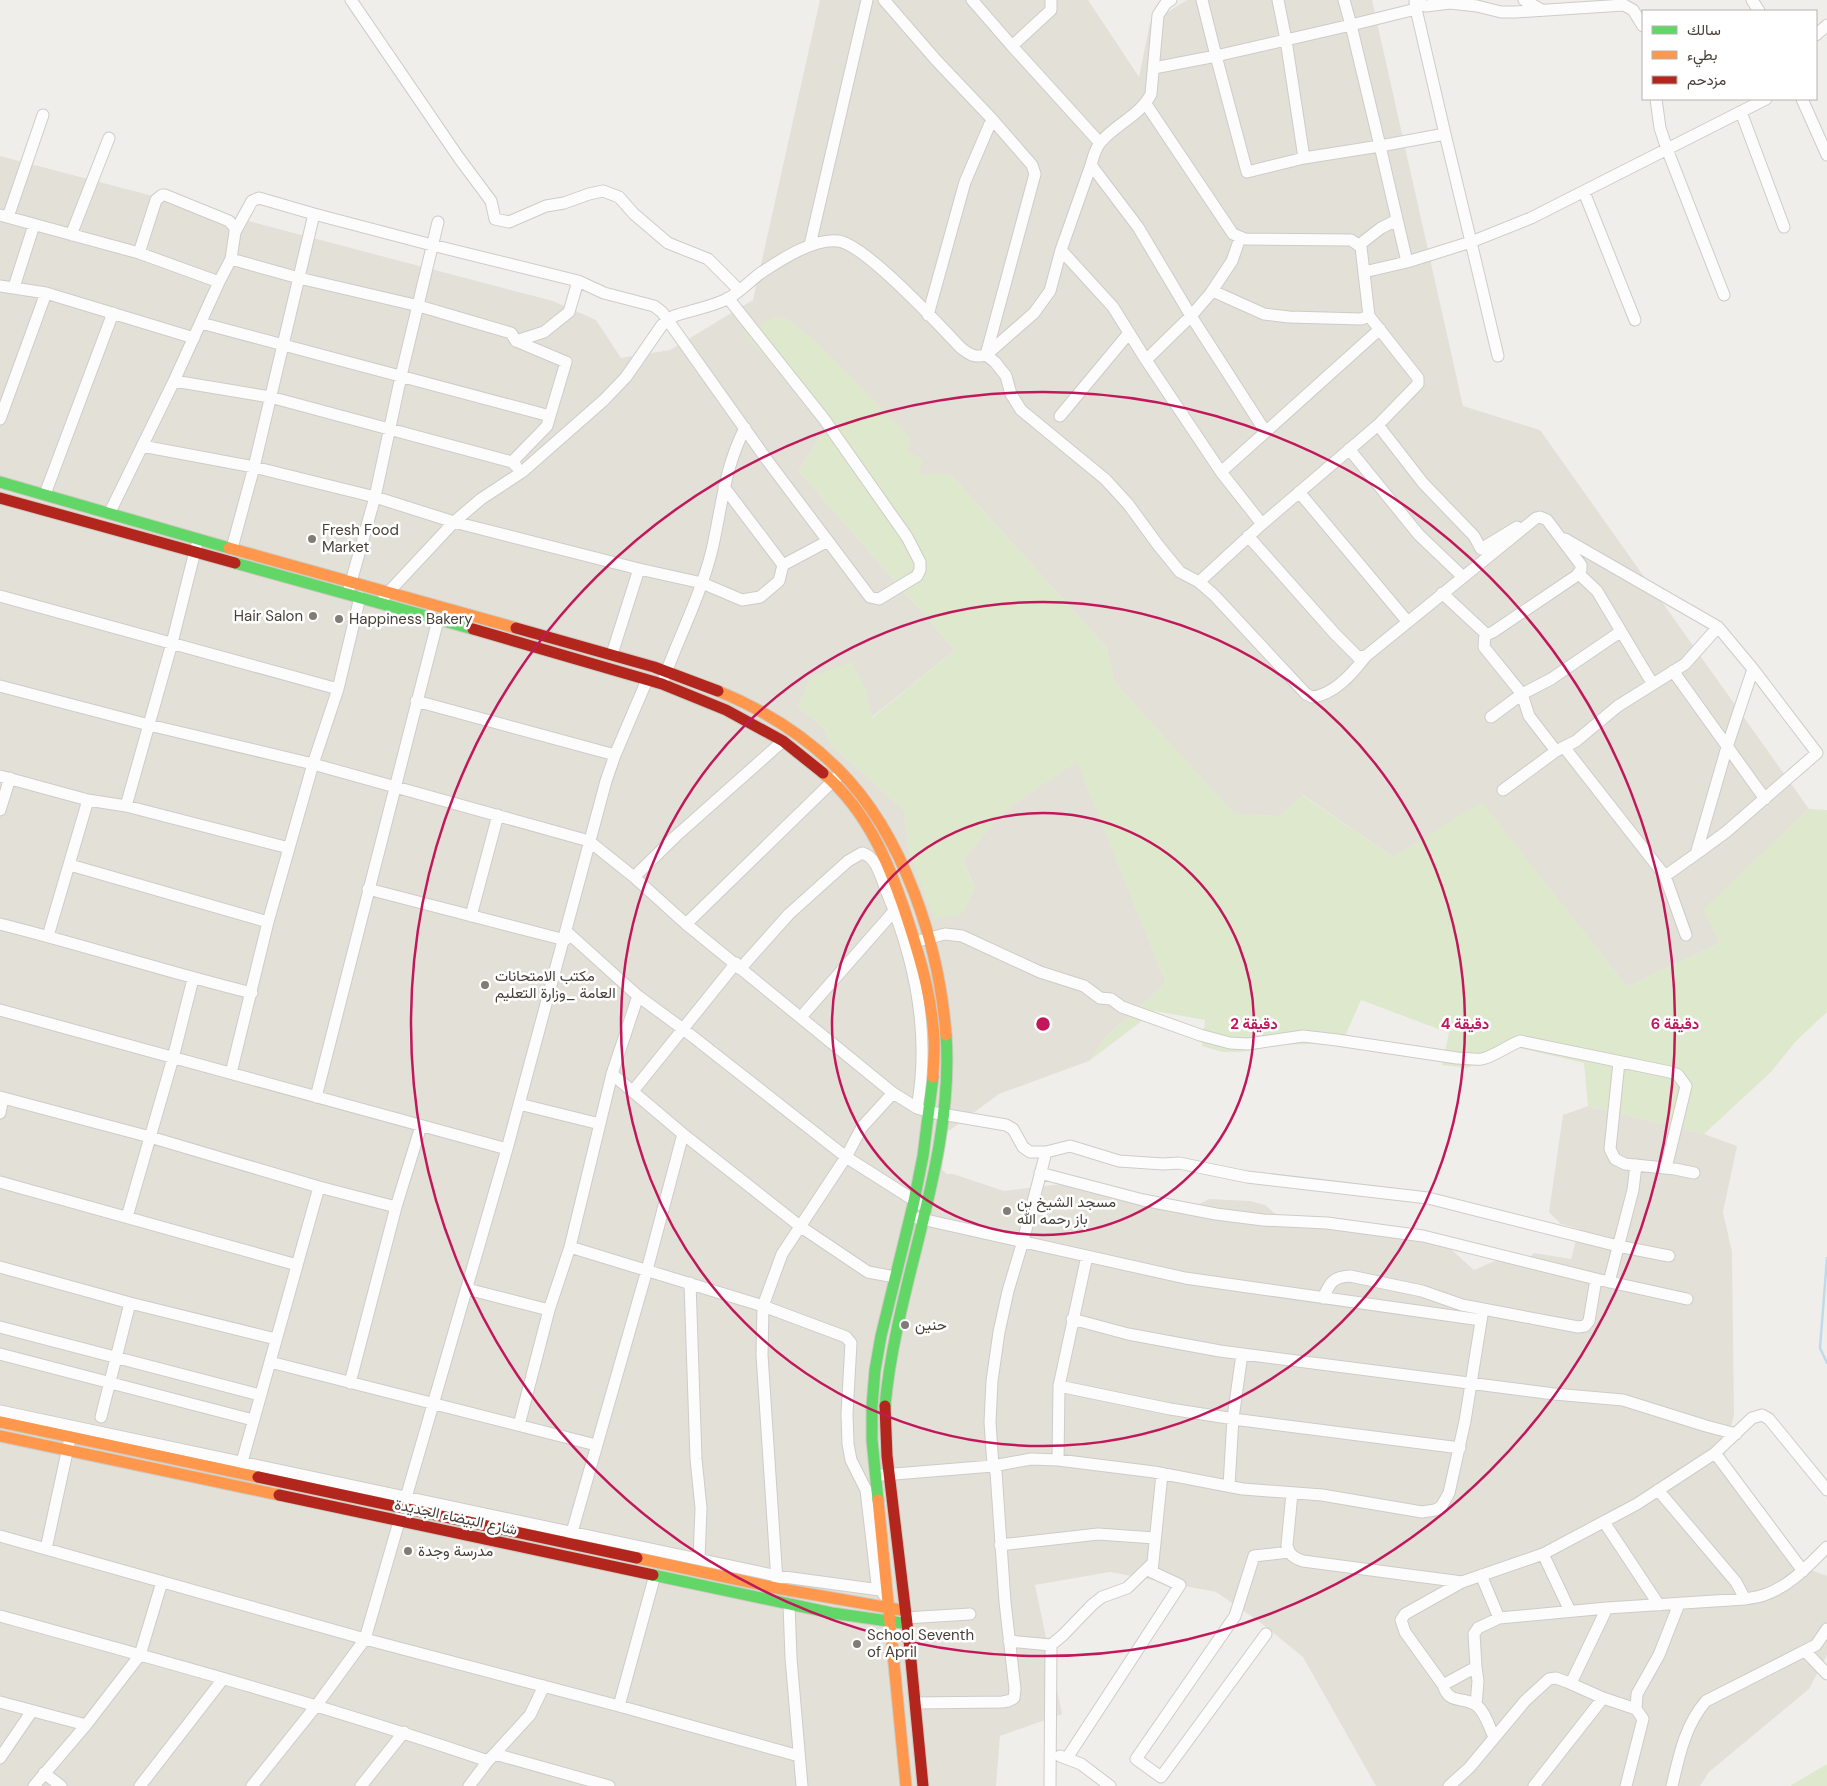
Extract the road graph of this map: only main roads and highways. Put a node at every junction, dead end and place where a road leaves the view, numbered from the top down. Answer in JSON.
{"nodes":[{"id":1,"x":2,"y":482,"type":"edge"},
{"id":2,"x":0,"y":497,"type":"edge"},
{"id":3,"x":349,"y":588,"type":"junction"},
{"id":4,"x":888,"y":835,"type":"junction"},
{"id":5,"x":877,"y":840,"type":"junction"},
{"id":6,"x":916,"y":899,"type":"junction"},
{"id":7,"x":899,"y":907,"type":"junction"},
{"id":8,"x":0,"y":1422,"type":"edge"},
{"id":9,"x":0,"y":1436,"type":"edge"},
{"id":10,"x":889,"y":1603,"type":"junction"},
{"id":11,"x":905,"y":1613,"type":"junction"},
{"id":12,"x":891,"y":1622,"type":"junction"},
{"id":13,"x":906,"y":1786,"type":"edge"},
{"id":14,"x":923,"y":1786,"type":"edge"}],
"edges":[{"from":1,"to":3,"type":"main road"},
{"from":2,"to":3,"type":"main road"},
{"from":3,"to":4,"type":"main road"},
{"from":3,"to":5,"type":"main road"},
{"from":4,"to":5,"type":"main road"},
{"from":4,"to":6,"type":"main road"},
{"from":5,"to":7,"type":"main road"},
{"from":6,"to":7,"type":"main road"},
{"from":6,"to":11,"type":"main road"},
{"from":7,"to":10,"type":"main road"},
{"from":8,"to":10,"type":"main road","name":"شارع البيضاء الجديدة"},
{"from":9,"to":12,"type":"main road","name":"شارع البيضاء الجديدة"},
{"from":10,"to":12,"type":"main road"},
{"from":11,"to":12,"type":"main road","name":"شارع البيضاء الجديدة"},
{"from":11,"to":14,"type":"main road"},
{"from":12,"to":13,"type":"main road"}]}
